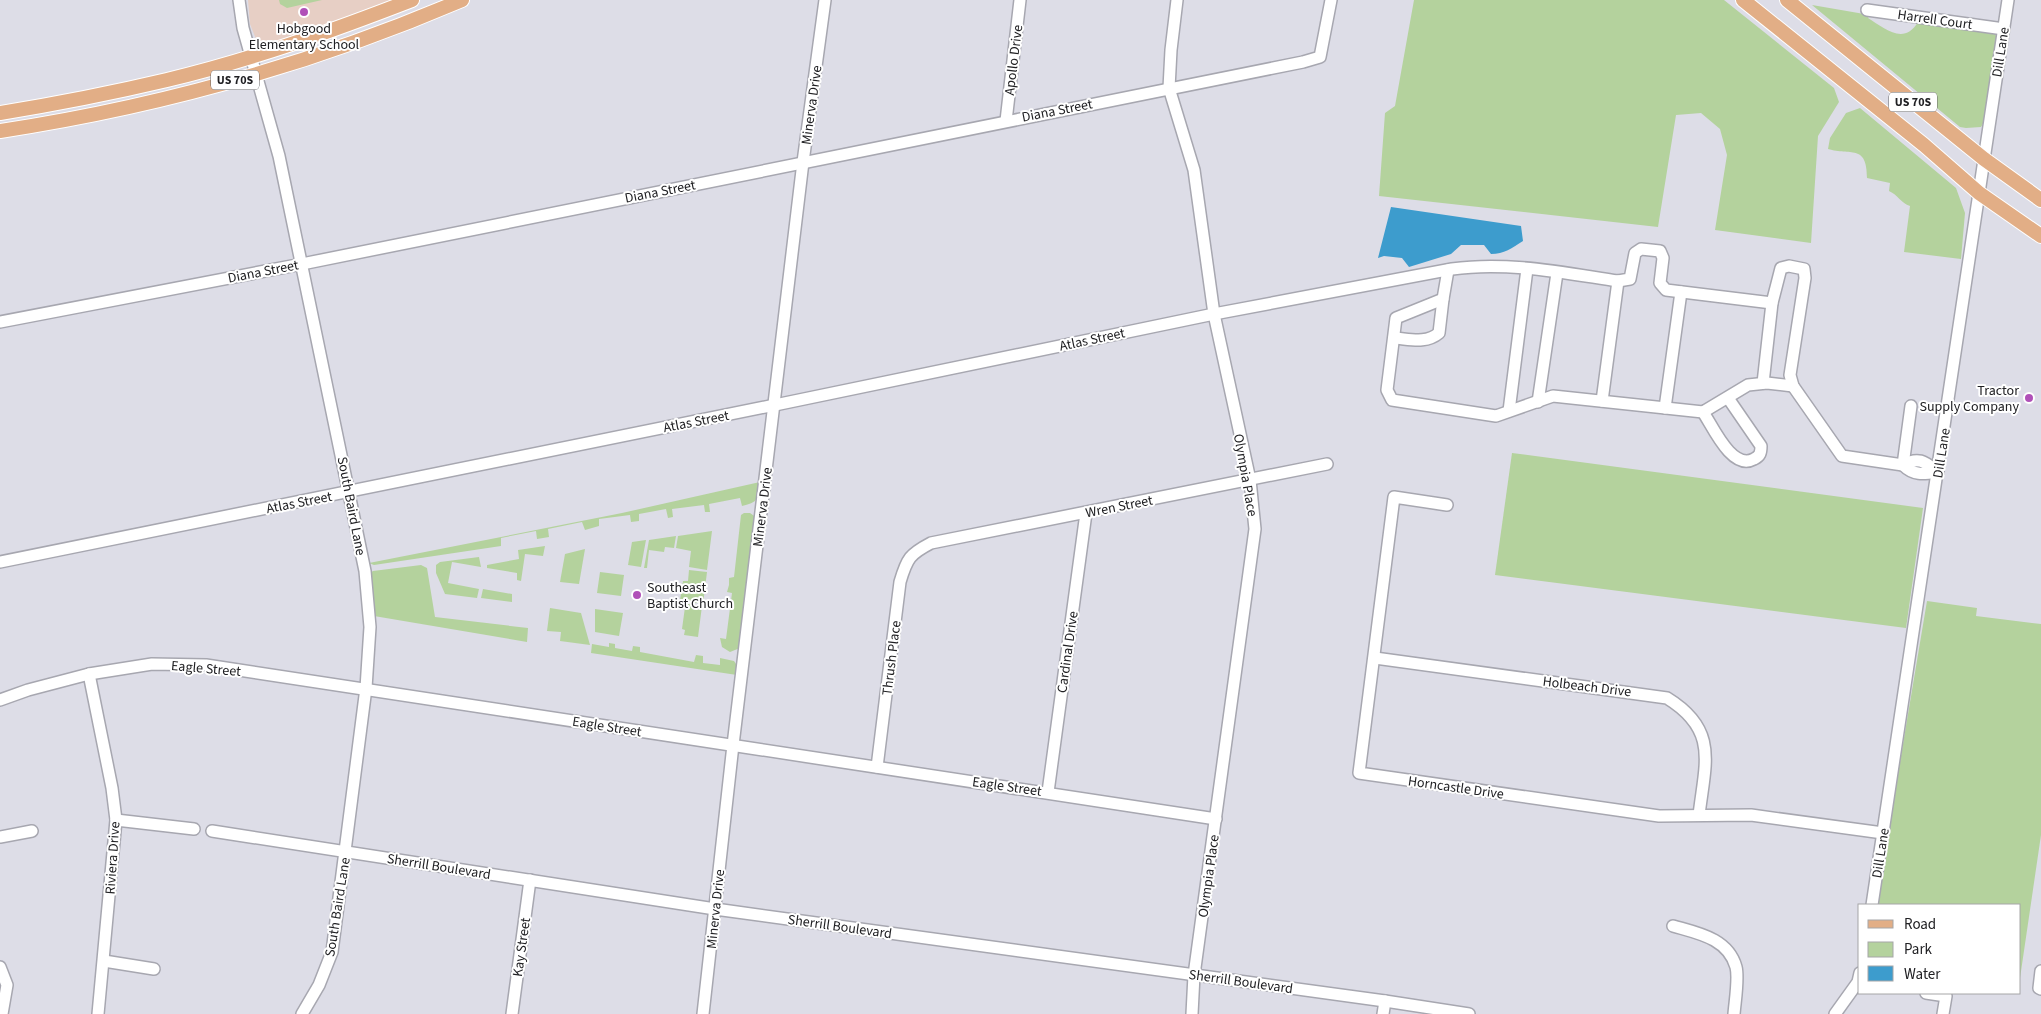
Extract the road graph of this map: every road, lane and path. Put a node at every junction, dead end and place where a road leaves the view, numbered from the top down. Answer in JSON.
{"nodes":[{"id":1,"x":239,"y":0,"type":"edge"},
{"id":2,"x":412,"y":0,"type":"edge"},
{"id":3,"x":462,"y":0,"type":"edge"},
{"id":4,"x":825,"y":0,"type":"edge"},
{"id":5,"x":1020,"y":0,"type":"edge"},
{"id":6,"x":1177,"y":0,"type":"edge"},
{"id":7,"x":1331,"y":0,"type":"edge"},
{"id":8,"x":1742,"y":0,"type":"edge"},
{"id":9,"x":1787,"y":0,"type":"edge"},
{"id":10,"x":2008,"y":0,"type":"edge"},
{"id":11,"x":1867,"y":10,"type":"dead end"},
{"id":12,"x":2004,"y":29,"type":"junction"},
{"id":13,"x":251,"y":56,"type":"junction"},
{"id":14,"x":256,"y":74,"type":"junction"},
{"id":15,"x":1169,"y":88,"type":"junction"},
{"id":16,"x":0,"y":113,"type":"edge"},
{"id":17,"x":1006,"y":121,"type":"junction"},
{"id":18,"x":0,"y":131,"type":"edge"},
{"id":19,"x":1984,"y":159,"type":"junction"},
{"id":20,"x":803,"y":162,"type":"junction"},
{"id":21,"x":1979,"y":192,"type":"junction"},
{"id":22,"x":2041,"y":200,"type":"edge"},
{"id":23,"x":2041,"y":236,"type":"edge"},
{"id":24,"x":302,"y":264,"type":"junction"},
{"id":25,"x":1526,"y":269,"type":"junction"},
{"id":26,"x":1448,"y":270,"type":"junction"},
{"id":27,"x":1557,"y":273,"type":"junction"},
{"id":28,"x":1618,"y":281,"type":"junction"},
{"id":29,"x":1681,"y":292,"type":"junction"},
{"id":30,"x":1444,"y":299,"type":"junction"},
{"id":31,"x":1772,"y":303,"type":"junction"},
{"id":32,"x":1214,"y":314,"type":"junction"},
{"id":33,"x":0,"y":322,"type":"edge"},
{"id":34,"x":1394,"y":338,"type":"junction"},
{"id":35,"x":1763,"y":383,"type":"junction"},
{"id":36,"x":1793,"y":386,"type":"junction"},
{"id":37,"x":1728,"y":398,"type":"junction"},
{"id":38,"x":1602,"y":401,"type":"junction"},
{"id":39,"x":1538,"y":402,"type":"junction"},
{"id":40,"x":775,"y":406,"type":"junction"},
{"id":41,"x":1911,"y":406,"type":"dead end"},
{"id":42,"x":1665,"y":408,"type":"junction"},
{"id":43,"x":1509,"y":411,"type":"junction"},
{"id":44,"x":1703,"y":412,"type":"junction"},
{"id":45,"x":1326,"y":464,"type":"dead end"},
{"id":46,"x":1903,"y":465,"type":"junction"},
{"id":47,"x":1938,"y":472,"type":"junction"},
{"id":48,"x":1250,"y":480,"type":"junction"},
{"id":49,"x":350,"y":492,"type":"junction"},
{"id":50,"x":1447,"y":505,"type":"dead end"},
{"id":51,"x":1086,"y":513,"type":"junction"},
{"id":52,"x":913,"y":553,"type":"joint"},
{"id":53,"x":0,"y":562,"type":"edge"},
{"id":54,"x":1374,"y":658,"type":"junction"},
{"id":55,"x":89,"y":674,"type":"junction"},
{"id":56,"x":366,"y":688,"type":"junction"},
{"id":57,"x":0,"y":700,"type":"edge"},
{"id":58,"x":733,"y":745,"type":"junction"},
{"id":59,"x":877,"y":767,"type":"junction"},
{"id":60,"x":1048,"y":792,"type":"junction"},
{"id":61,"x":1699,"y":815,"type":"junction"},
{"id":62,"x":1216,"y":819,"type":"junction"},
{"id":63,"x":116,"y":820,"type":"junction"},
{"id":64,"x":194,"y":829,"type":"dead end"},
{"id":65,"x":32,"y":831,"type":"dead end"},
{"id":66,"x":212,"y":831,"type":"dead end"},
{"id":67,"x":1883,"y":833,"type":"junction"},
{"id":68,"x":0,"y":837,"type":"edge"},
{"id":69,"x":345,"y":852,"type":"junction"},
{"id":70,"x":530,"y":880,"type":"junction"},
{"id":71,"x":1872,"y":904,"type":"edge"},
{"id":72,"x":715,"y":909,"type":"junction"},
{"id":73,"x":1673,"y":926,"type":"dead end"},
{"id":74,"x":104,"y":961,"type":"junction"},
{"id":75,"x":0,"y":967,"type":"edge"},
{"id":76,"x":154,"y":969,"type":"dead end"},
{"id":77,"x":2041,"y":971,"type":"edge"},
{"id":78,"x":1194,"y":975,"type":"junction"},
{"id":79,"x":1858,"y":981,"type":"edge"},
{"id":80,"x":2041,"y":989,"type":"edge"},
{"id":81,"x":1933,"y":994,"type":"edge"},
{"id":82,"x":1385,"y":1001,"type":"junction"},
{"id":83,"x":2,"y":1014,"type":"edge"},
{"id":84,"x":98,"y":1014,"type":"edge"},
{"id":85,"x":302,"y":1014,"type":"edge"},
{"id":86,"x":512,"y":1014,"type":"edge"},
{"id":87,"x":703,"y":1014,"type":"edge"},
{"id":88,"x":1192,"y":1014,"type":"edge"},
{"id":89,"x":1383,"y":1014,"type":"edge"},
{"id":90,"x":1468,"y":1014,"type":"edge"},
{"id":91,"x":1734,"y":1014,"type":"edge"},
{"id":92,"x":1836,"y":1014,"type":"edge"},
{"id":93,"x":1943,"y":1014,"type":"edge"}],
"edges":[{"from":1,"to":13,"type":"street","name":"South Baird Lane"},
{"from":2,"to":13,"type":"main road","number":"US 70S"},
{"from":3,"to":14,"type":"main road","number":"US 70S"},
{"from":4,"to":20,"type":"street","name":"Minerva Drive"},
{"from":5,"to":17,"type":"street","name":"Apollo Drive"},
{"from":6,"to":15,"type":"street","name":"Olympia Place"},
{"from":7,"to":15,"type":"street","name":"Diana Street"},
{"from":8,"to":21,"type":"main road","number":"US 70S"},
{"from":9,"to":19,"type":"main road","number":"US 70S"},
{"from":10,"to":12,"type":"street","name":"Dill Lane"},
{"from":11,"to":12,"type":"street","name":"Harrell Court"},
{"from":12,"to":19,"type":"street","name":"Dill Lane"},
{"from":13,"to":14,"type":"street","name":"South Baird Lane"},
{"from":13,"to":16,"type":"main road","number":"US 70S"},
{"from":14,"to":18,"type":"main road","number":"US 70S"},
{"from":14,"to":24,"type":"street","name":"South Baird Lane"},
{"from":15,"to":17,"type":"street","name":"Diana Street"},
{"from":15,"to":32,"type":"street","name":"Olympia Place"},
{"from":17,"to":20,"type":"street","name":"Diana Street"},
{"from":19,"to":21,"type":"street","name":"Dill Lane"},
{"from":19,"to":22,"type":"main road","number":"US 70S"},
{"from":20,"to":24,"type":"street","name":"Diana Street"},
{"from":20,"to":40,"type":"street","name":"Minerva Drive"},
{"from":21,"to":23,"type":"main road","number":"US 70S"},
{"from":21,"to":47,"type":"street","name":"Dill Lane"},
{"from":24,"to":33,"type":"street","name":"Diana Street"},
{"from":24,"to":49,"type":"street","name":"South Baird Lane"},
{"from":25,"to":26,"type":"street","name":"Atlas Street"},
{"from":25,"to":27,"type":"street","name":"Atlas Street"},
{"from":25,"to":43,"type":"street"},
{"from":26,"to":30,"type":"street"},
{"from":26,"to":32,"type":"street","name":"Atlas Street"},
{"from":27,"to":28,"type":"street","name":"Atlas Street"},
{"from":27,"to":39,"type":"street"},
{"from":28,"to":29,"type":"street"},
{"from":28,"to":38,"type":"street"},
{"from":29,"to":31,"type":"street"},
{"from":29,"to":42,"type":"street"},
{"from":30,"to":34,"type":"street"},
{"from":30,"to":34,"type":"street"},
{"from":31,"to":35,"type":"street"},
{"from":31,"to":36,"type":"street"},
{"from":32,"to":40,"type":"street","name":"Atlas Street"},
{"from":32,"to":48,"type":"street","name":"Olympia Place"},
{"from":34,"to":43,"type":"street"},
{"from":35,"to":36,"type":"street"},
{"from":35,"to":37,"type":"street"},
{"from":36,"to":46,"type":"street"},
{"from":37,"to":44,"type":"street"},
{"from":37,"to":44,"type":"street"},
{"from":38,"to":39,"type":"street"},
{"from":38,"to":42,"type":"street"},
{"from":39,"to":43,"type":"street"},
{"from":40,"to":49,"type":"street","name":"Atlas Street"},
{"from":40,"to":58,"type":"street","name":"Minerva Drive"},
{"from":41,"to":46,"type":"street"},
{"from":42,"to":44,"type":"street"},
{"from":45,"to":48,"type":"street","name":"Wren Street"},
{"from":46,"to":47,"type":"street"},
{"from":47,"to":67,"type":"street","name":"Dill Lane"},
{"from":48,"to":51,"type":"street","name":"Wren Street"},
{"from":48,"to":62,"type":"street","name":"Olympia Place"},
{"from":49,"to":53,"type":"street","name":"Atlas Street"},
{"from":49,"to":56,"type":"street","name":"South Baird Lane"},
{"from":50,"to":54,"type":"street","name":"Horncastle Drive"},
{"from":51,"to":52,"type":"street","name":"Wren Street"},
{"from":51,"to":60,"type":"street","name":"Cardinal Drive"},
{"from":52,"to":59,"type":"street","name":"Thrush Place"},
{"from":54,"to":61,"type":"street","name":"Holbeach Drive"},
{"from":54,"to":61,"type":"street","name":"Horncastle Drive"},
{"from":55,"to":56,"type":"street","name":"Eagle Street"},
{"from":55,"to":57,"type":"street","name":"Eagle Street"},
{"from":55,"to":63,"type":"street","name":"Riviera Drive"},
{"from":56,"to":58,"type":"street","name":"Eagle Street"},
{"from":56,"to":69,"type":"street","name":"South Baird Lane"},
{"from":58,"to":59,"type":"street","name":"Eagle Street"},
{"from":58,"to":72,"type":"street","name":"Minerva Drive"},
{"from":59,"to":60,"type":"street","name":"Eagle Street"},
{"from":60,"to":62,"type":"street","name":"Eagle Street"},
{"from":61,"to":67,"type":"street","name":"Horncastle Drive"},
{"from":62,"to":78,"type":"street","name":"Olympia Place"},
{"from":63,"to":64,"type":"street"},
{"from":63,"to":74,"type":"street","name":"Riviera Drive"},
{"from":65,"to":68,"type":"street"},
{"from":66,"to":69,"type":"street","name":"Sherrill Boulevard"},
{"from":67,"to":71,"type":"street","name":"Dill Lane"},
{"from":69,"to":70,"type":"street","name":"Sherrill Boulevard"},
{"from":69,"to":85,"type":"street","name":"South Baird Lane"},
{"from":70,"to":72,"type":"street","name":"Sherrill Boulevard"},
{"from":70,"to":86,"type":"street","name":"Kay Street"},
{"from":72,"to":78,"type":"street","name":"Sherrill Boulevard"},
{"from":72,"to":87,"type":"street","name":"Minerva Drive"},
{"from":73,"to":91,"type":"street"},
{"from":74,"to":76,"type":"street"},
{"from":74,"to":84,"type":"street","name":"Riviera Drive"},
{"from":75,"to":83,"type":"street"},
{"from":77,"to":80,"type":"street"},
{"from":78,"to":82,"type":"street","name":"Sherrill Boulevard"},
{"from":78,"to":88,"type":"street","name":"Olympia Place"},
{"from":79,"to":92,"type":"street"},
{"from":81,"to":93,"type":"street"},
{"from":82,"to":89,"type":"street"},
{"from":82,"to":90,"type":"street","name":"Sherrill Boulevard"}]}
